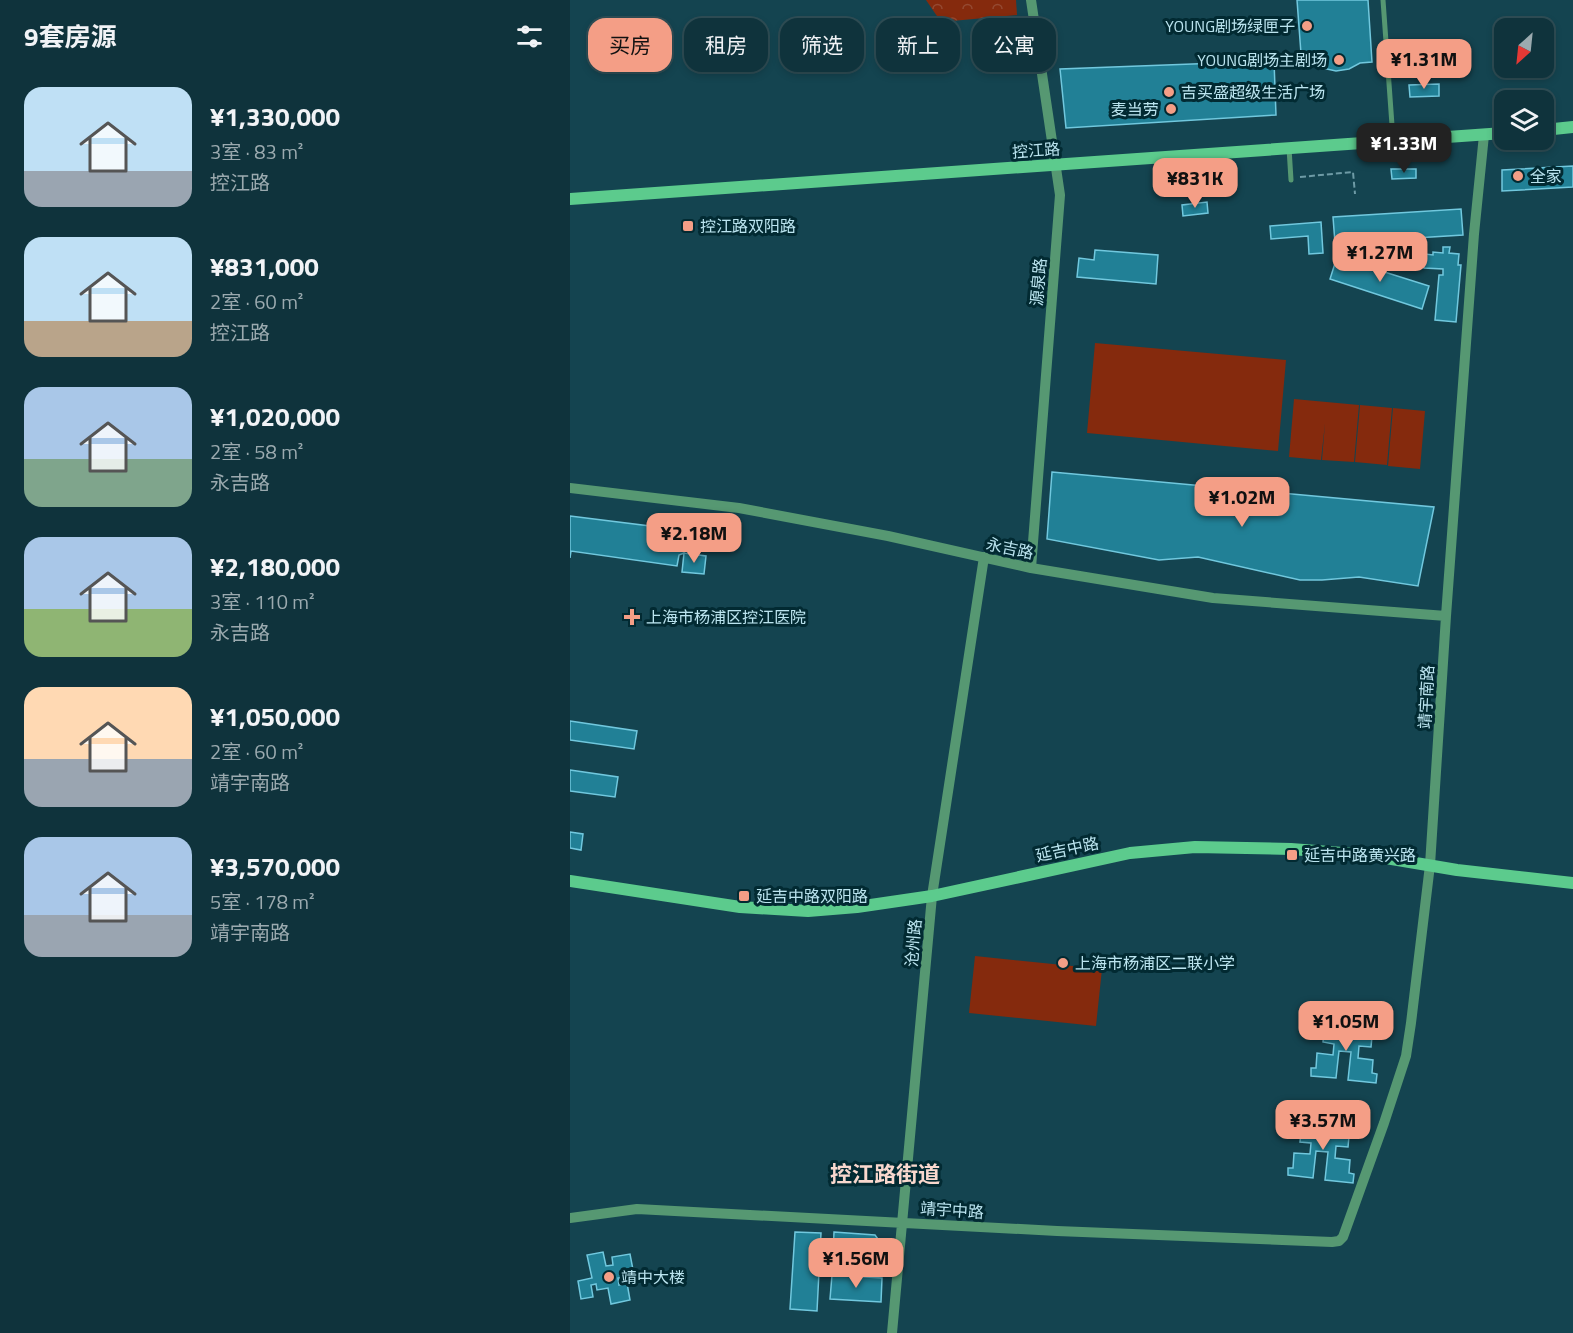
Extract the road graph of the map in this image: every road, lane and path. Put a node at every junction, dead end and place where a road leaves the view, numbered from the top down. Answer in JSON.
{"nodes":[{"id":1,"x":1031,"y":0,"type":"edge"},
{"id":2,"x":1383,"y":0,"type":"edge"},
{"id":3,"x":1573,"y":127,"type":"edge"},
{"id":4,"x":1554,"y":129,"type":"edge"},
{"id":5,"x":1494,"y":134,"type":"edge"},
{"id":6,"x":1484,"y":135,"type":"junction"},
{"id":7,"x":1393,"y":141,"type":"junction"},
{"id":8,"x":1289,"y":148,"type":"junction"},
{"id":9,"x":1055,"y":165,"type":"junction"},
{"id":10,"x":1291,"y":179,"type":"joint"},
{"id":11,"x":1356,"y":194,"type":"dead end"},
{"id":12,"x":570,"y":199,"type":"edge"},
{"id":13,"x":570,"y":489,"type":"edge"},
{"id":14,"x":984,"y":557,"type":"junction"},
{"id":15,"x":1030,"y":568,"type":"junction"},
{"id":16,"x":1446,"y":616,"type":"junction"},
{"id":17,"x":1430,"y":865,"type":"junction"},
{"id":18,"x":570,"y":881,"type":"edge"},
{"id":19,"x":1573,"y":883,"type":"edge"},
{"id":20,"x":933,"y":896,"type":"junction"},
{"id":21,"x":570,"y":1218,"type":"edge"},
{"id":22,"x":903,"y":1222,"type":"junction"},
{"id":23,"x":1332,"y":1242,"type":"joint"},
{"id":24,"x":892,"y":1333,"type":"edge"}],
"edges":[{"from":1,"to":9,"type":"street","name":"源泉路"},
{"from":2,"to":7,"type":"lane"},
{"from":3,"to":4,"type":"street"},
{"from":5,"to":6,"type":"street","name":"控江路"},
{"from":6,"to":7,"type":"street","name":"控江路"},
{"from":6,"to":16,"type":"street","name":"靖宇南路"},
{"from":7,"to":8,"type":"street","name":"控江路"},
{"from":8,"to":9,"type":"street","name":"控江路"},
{"from":8,"to":10,"type":"lane"},
{"from":9,"to":12,"type":"street","name":"控江路"},
{"from":9,"to":15,"type":"street","name":"源泉路"},
{"from":10,"to":11,"type":"path"},
{"from":13,"to":14,"type":"street","name":"永吉路"},
{"from":14,"to":15,"type":"street","name":"永吉路"},
{"from":14,"to":20,"type":"street","name":"沧州路"},
{"from":15,"to":16,"type":"street","name":"永吉路"},
{"from":16,"to":17,"type":"street","name":"靖宇南路"},
{"from":17,"to":19,"type":"street","name":"延吉中路"},
{"from":17,"to":20,"type":"street","name":"延吉中路"},
{"from":17,"to":23,"type":"street","name":"靖宇南路"},
{"from":18,"to":20,"type":"street","name":"延吉中路"},
{"from":20,"to":22,"type":"street","name":"沧州路"},
{"from":21,"to":22,"type":"street","name":"靖宇中路"},
{"from":22,"to":23,"type":"street","name":"靖宇中路"},
{"from":22,"to":24,"type":"street","name":"沧州路"}]}
